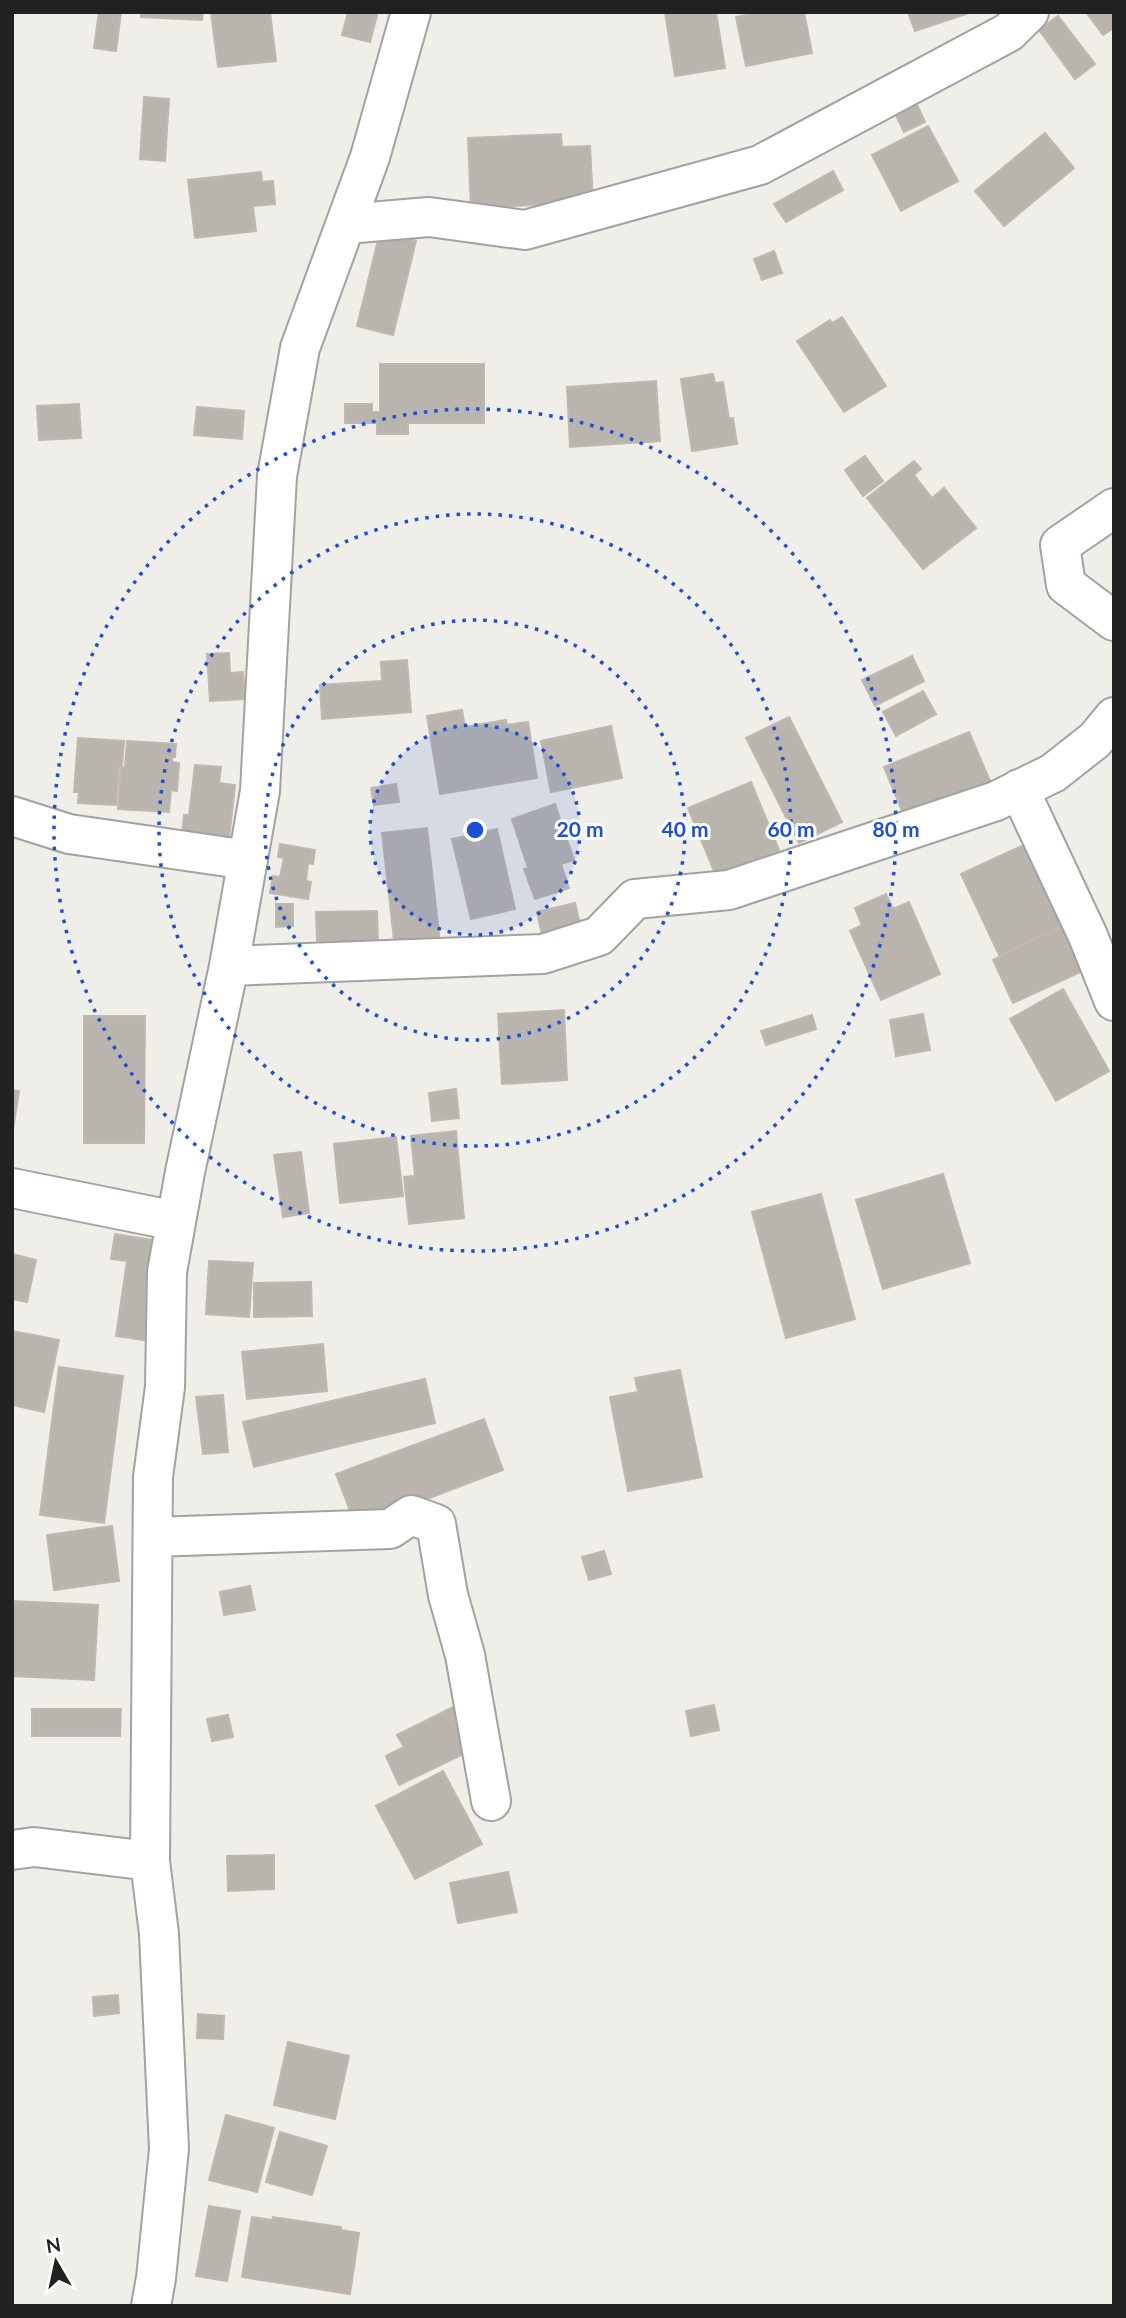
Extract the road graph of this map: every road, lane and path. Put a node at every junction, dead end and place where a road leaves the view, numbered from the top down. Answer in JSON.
{"nodes":[{"id":1,"x":411,"y":12,"type":"edge"},
{"id":2,"x":1029,"y":12,"type":"edge"},
{"id":3,"x":346,"y":224,"type":"junction"},
{"id":4,"x":1114,"y":508,"type":"edge"},
{"id":5,"x":1114,"y":621,"type":"edge"},
{"id":6,"x":1114,"y":717,"type":"edge"},
{"id":7,"x":1019,"y":789,"type":"junction"},
{"id":8,"x":12,"y":816,"type":"edge"},
{"id":9,"x":248,"y":860,"type":"junction"},
{"id":10,"x":229,"y":966,"type":"junction"},
{"id":11,"x":1114,"y":1001,"type":"edge"},
{"id":12,"x":12,"y":1188,"type":"edge"},
{"id":13,"x":176,"y":1220,"type":"junction"},
{"id":14,"x":153,"y":1537,"type":"junction"},
{"id":15,"x":491,"y":1801,"type":"dead end"},
{"id":16,"x":20,"y":1857,"type":"edge"},
{"id":17,"x":150,"y":1861,"type":"junction"},
{"id":18,"x":151,"y":2306,"type":"edge"}],
"edges":[{"from":1,"to":3,"type":"street"},
{"from":2,"to":3,"type":"street"},
{"from":3,"to":9,"type":"street"},
{"from":4,"to":5,"type":"street"},
{"from":6,"to":7,"type":"street"},
{"from":7,"to":10,"type":"street"},
{"from":7,"to":11,"type":"street"},
{"from":8,"to":9,"type":"street"},
{"from":9,"to":10,"type":"street"},
{"from":10,"to":13,"type":"street"},
{"from":12,"to":13,"type":"street"},
{"from":13,"to":14,"type":"street"},
{"from":14,"to":15,"type":"street"},
{"from":14,"to":17,"type":"street"},
{"from":16,"to":17,"type":"street"},
{"from":17,"to":18,"type":"street"}]}
